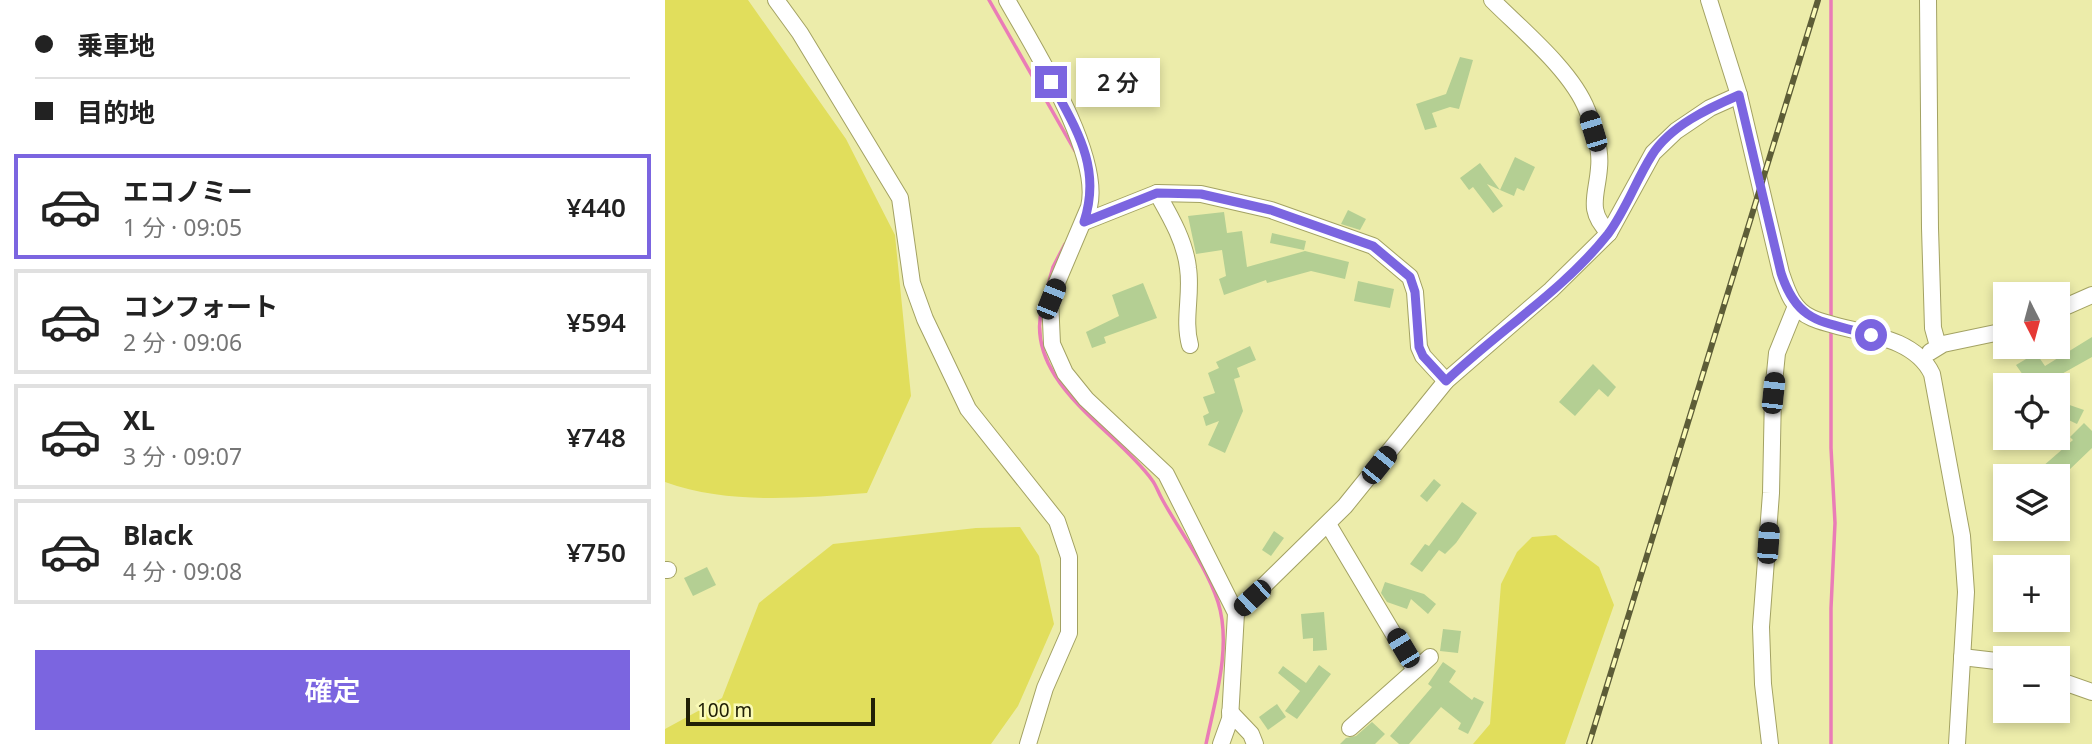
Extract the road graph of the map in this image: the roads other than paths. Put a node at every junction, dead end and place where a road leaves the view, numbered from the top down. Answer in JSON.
{"nodes":[{"id":1,"x":776,"y":0,"type":"edge"},
{"id":2,"x":1007,"y":0,"type":"edge"},
{"id":3,"x":1492,"y":0,"type":"edge"},
{"id":4,"x":1710,"y":0,"type":"edge"},
{"id":5,"x":1928,"y":0,"type":"edge"},
{"id":6,"x":1739,"y":95,"type":"junction"},
{"id":7,"x":1157,"y":193,"type":"junction"},
{"id":8,"x":1084,"y":222,"type":"junction"},
{"id":9,"x":1609,"y":233,"type":"junction"},
{"id":10,"x":2092,"y":295,"type":"edge"},
{"id":11,"x":2070,"y":305,"type":"edge"},
{"id":12,"x":1796,"y":306,"type":"junction"},
{"id":13,"x":1993,"y":334,"type":"edge"},
{"id":14,"x":1190,"y":345,"type":"dead end"},
{"id":15,"x":1938,"y":346,"type":"junction"},
{"id":16,"x":1923,"y":358,"type":"junction"},
{"id":17,"x":1446,"y":381,"type":"junction"},
{"id":18,"x":1328,"y":524,"type":"junction"},
{"id":19,"x":1236,"y":612,"type":"junction"},
{"id":20,"x":1430,"y":657,"type":"dead end"},
{"id":21,"x":1962,"y":657,"type":"junction"},
{"id":22,"x":1993,"y":661,"type":"edge"},
{"id":23,"x":1415,"y":670,"type":"junction"},
{"id":24,"x":2070,"y":684,"type":"edge"},
{"id":25,"x":2092,"y":692,"type":"edge"},
{"id":26,"x":1230,"y":712,"type":"junction"},
{"id":27,"x":1350,"y":728,"type":"dead end"},
{"id":28,"x":1028,"y":744,"type":"edge"},
{"id":29,"x":1221,"y":744,"type":"edge"},
{"id":30,"x":1255,"y":744,"type":"edge"},
{"id":31,"x":1770,"y":744,"type":"edge"},
{"id":32,"x":1957,"y":744,"type":"edge"}],
"edges":[{"from":1,"to":28,"type":"street"},
{"from":2,"to":8,"type":"street"},
{"from":3,"to":9,"type":"street"},
{"from":4,"to":6,"type":"street"},
{"from":5,"to":15,"type":"street"},
{"from":6,"to":9,"type":"street"},
{"from":6,"to":12,"type":"street"},
{"from":7,"to":8,"type":"street"},
{"from":7,"to":14,"type":"street"},
{"from":7,"to":17,"type":"street"},
{"from":8,"to":19,"type":"street"},
{"from":9,"to":17,"type":"street"},
{"from":10,"to":11,"type":"street"},
{"from":12,"to":16,"type":"street"},
{"from":12,"to":31,"type":"street"},
{"from":13,"to":15,"type":"street"},
{"from":15,"to":16,"type":"street"},
{"from":16,"to":21,"type":"street"},
{"from":17,"to":18,"type":"street"},
{"from":18,"to":19,"type":"street"},
{"from":18,"to":23,"type":"street"},
{"from":19,"to":26,"type":"street"},
{"from":20,"to":23,"type":"street"},
{"from":21,"to":22,"type":"street"},
{"from":21,"to":32,"type":"street"},
{"from":23,"to":27,"type":"street"},
{"from":24,"to":25,"type":"street"},
{"from":26,"to":29,"type":"street"},
{"from":26,"to":30,"type":"street"}]}
